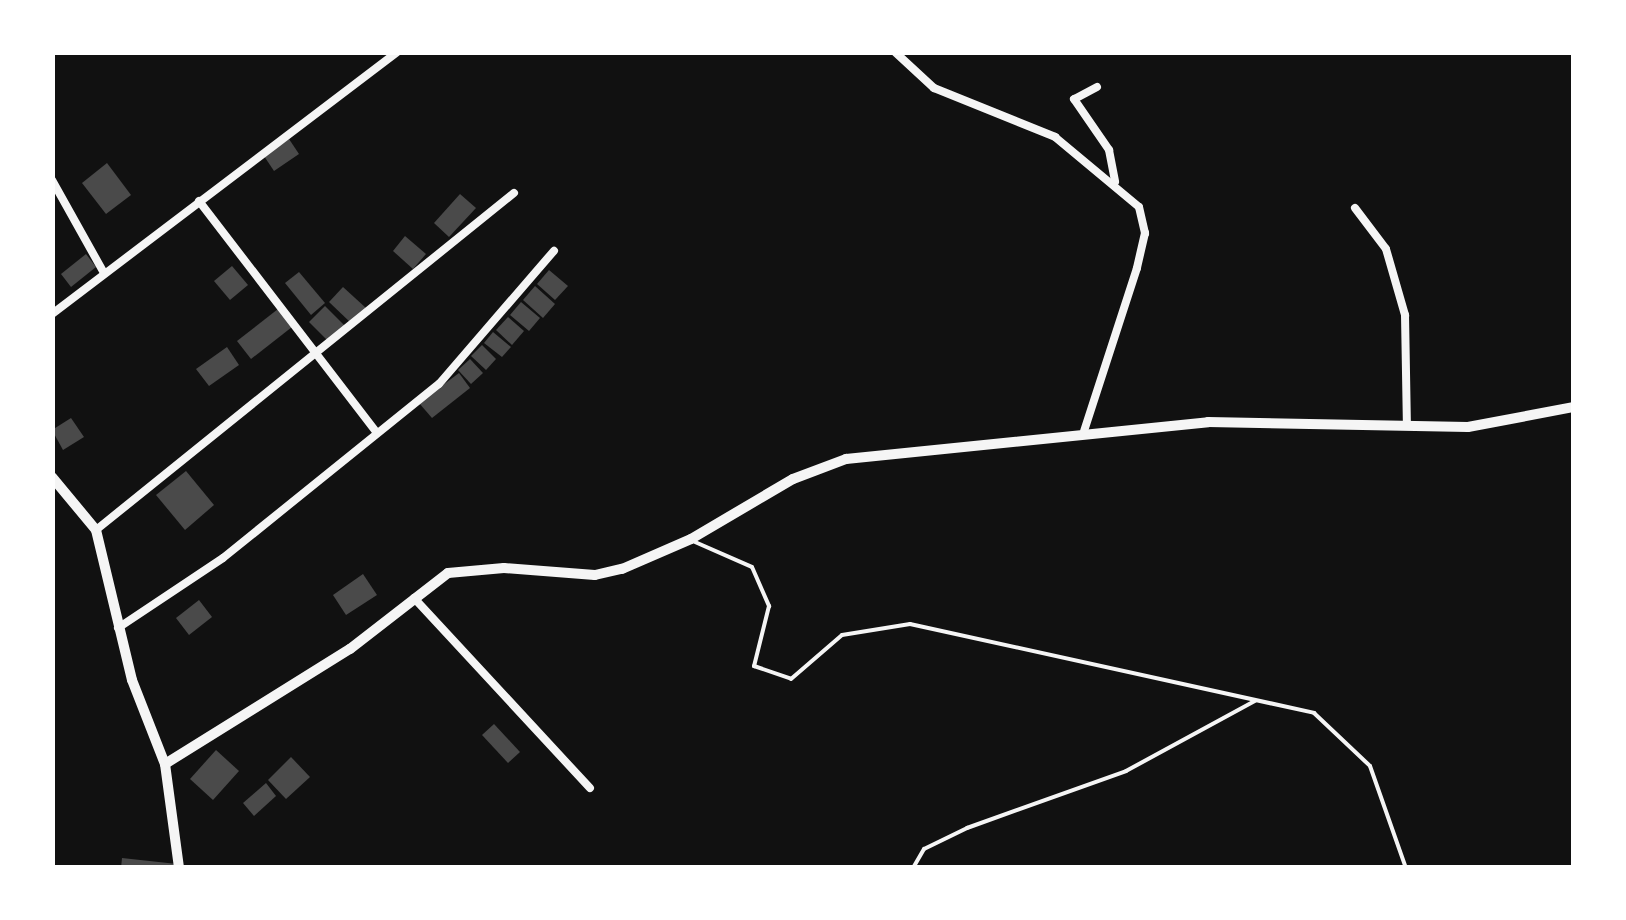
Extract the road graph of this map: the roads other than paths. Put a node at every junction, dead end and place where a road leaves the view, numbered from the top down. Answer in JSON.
{"nodes":[{"id":1,"x":397,"y":52,"type":"edge"},
{"id":2,"x":895,"y":52,"type":"edge"},
{"id":3,"x":1097,"y":87,"type":"dead end"},
{"id":4,"x":52,"y":180,"type":"edge"},
{"id":5,"x":1115,"y":181,"type":"junction"},
{"id":6,"x":514,"y":193,"type":"dead end"},
{"id":7,"x":199,"y":200,"type":"junction"},
{"id":8,"x":1355,"y":208,"type":"dead end"},
{"id":9,"x":554,"y":251,"type":"dead end"},
{"id":10,"x":104,"y":273,"type":"junction"},
{"id":11,"x":52,"y":314,"type":"edge"},
{"id":12,"x":317,"y":356,"type":"junction"},
{"id":13,"x":1574,"y":407,"type":"edge"},
{"id":14,"x":1407,"y":425,"type":"junction"},
{"id":15,"x":1084,"y":431,"type":"junction"},
{"id":16,"x":376,"y":432,"type":"junction"},
{"id":17,"x":52,"y":476,"type":"edge"},
{"id":18,"x":96,"y":530,"type":"junction"},
{"id":19,"x":691,"y":539,"type":"junction"},
{"id":20,"x":414,"y":598,"type":"junction"},
{"id":21,"x":118,"y":628,"type":"junction"},
{"id":22,"x":1256,"y":700,"type":"junction"},
{"id":23,"x":165,"y":764,"type":"junction"},
{"id":24,"x":590,"y":788,"type":"dead end"},
{"id":25,"x":179,"y":868,"type":"edge"},
{"id":26,"x":913,"y":868,"type":"edge"},
{"id":27,"x":1406,"y":868,"type":"edge"}],
"edges":[{"from":1,"to":7,"type":"street"},
{"from":2,"to":5,"type":"street"},
{"from":3,"to":5,"type":"street"},
{"from":4,"to":10,"type":"street"},
{"from":5,"to":15,"type":"street"},
{"from":6,"to":12,"type":"street"},
{"from":7,"to":10,"type":"street"},
{"from":7,"to":12,"type":"street"},
{"from":8,"to":14,"type":"street"},
{"from":9,"to":16,"type":"street"},
{"from":10,"to":11,"type":"street"},
{"from":12,"to":16,"type":"street"},
{"from":12,"to":18,"type":"street"},
{"from":13,"to":14,"type":"street"},
{"from":14,"to":15,"type":"street"},
{"from":15,"to":19,"type":"street"},
{"from":16,"to":21,"type":"street"},
{"from":17,"to":18,"type":"street"},
{"from":18,"to":21,"type":"street"},
{"from":19,"to":20,"type":"street"},
{"from":19,"to":22,"type":"lane"},
{"from":20,"to":23,"type":"street"},
{"from":20,"to":24,"type":"street"},
{"from":21,"to":23,"type":"street"},
{"from":22,"to":26,"type":"lane"},
{"from":22,"to":27,"type":"lane"},
{"from":23,"to":25,"type":"street"}]}
